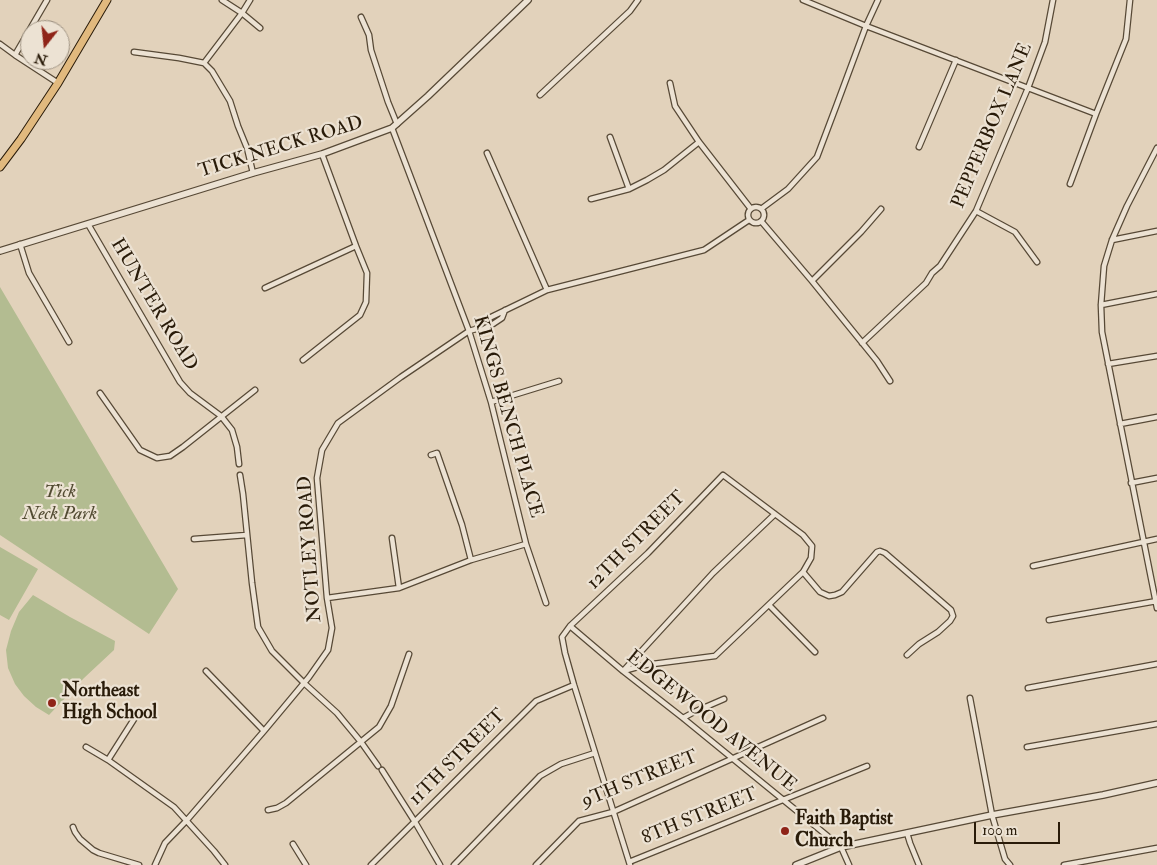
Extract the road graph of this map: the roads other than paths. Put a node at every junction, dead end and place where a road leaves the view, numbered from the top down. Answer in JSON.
{"nodes":[{"id":1,"x":47,"y":0,"type":"edge"},
{"id":2,"x":107,"y":0,"type":"edge"},
{"id":3,"x":222,"y":0,"type":"edge"},
{"id":4,"x":250,"y":0,"type":"edge"},
{"id":5,"x":528,"y":0,"type":"edge"},
{"id":6,"x":638,"y":0,"type":"edge"},
{"id":7,"x":803,"y":0,"type":"edge"},
{"id":8,"x":878,"y":0,"type":"edge"},
{"id":9,"x":1053,"y":0,"type":"edge"},
{"id":10,"x":1130,"y":0,"type":"edge"},
{"id":11,"x":242,"y":13,"type":"junction"},
{"id":12,"x":361,"y":16,"type":"dead end"},
{"id":13,"x":866,"y":26,"type":"junction"},
{"id":14,"x":260,"y":28,"type":"dead end"},
{"id":15,"x":0,"y":44,"type":"edge"},
{"id":16,"x":134,"y":52,"type":"dead end"},
{"id":17,"x":15,"y":55,"type":"junction"},
{"id":18,"x":956,"y":60,"type":"junction"},
{"id":19,"x":204,"y":63,"type":"junction"},
{"id":20,"x":58,"y":83,"type":"junction"},
{"id":21,"x":670,"y":83,"type":"dead end"},
{"id":22,"x":1028,"y":88,"type":"junction"},
{"id":23,"x":540,"y":95,"type":"dead end"},
{"id":24,"x":1096,"y":114,"type":"junction"},
{"id":25,"x":395,"y":126,"type":"junction"},
{"id":26,"x":610,"y":137,"type":"dead end"},
{"id":27,"x":699,"y":142,"type":"junction"},
{"id":28,"x":919,"y":147,"type":"dead end"},
{"id":29,"x":1157,"y":148,"type":"edge"},
{"id":30,"x":487,"y":153,"type":"dead end"},
{"id":31,"x":322,"y":154,"type":"junction"},
{"id":32,"x":0,"y":167,"type":"edge"},
{"id":33,"x":254,"y":172,"type":"junction"},
{"id":34,"x":1070,"y":184,"type":"dead end"},
{"id":35,"x":629,"y":188,"type":"junction"},
{"id":36,"x":591,"y":199,"type":"dead end"},
{"id":37,"x":751,"y":209,"type":"junction"},
{"id":38,"x":761,"y":209,"type":"junction"},
{"id":39,"x":881,"y":209,"type":"dead end"},
{"id":40,"x":976,"y":211,"type":"junction"},
{"id":41,"x":749,"y":220,"type":"junction"},
{"id":42,"x":761,"y":221,"type":"junction"},
{"id":43,"x":88,"y":224,"type":"junction"},
{"id":44,"x":1157,"y":231,"type":"edge"},
{"id":45,"x":1112,"y":240,"type":"junction"},
{"id":46,"x":20,"y":244,"type":"junction"},
{"id":47,"x":356,"y":246,"type":"junction"},
{"id":48,"x":0,"y":251,"type":"edge"},
{"id":49,"x":1037,"y":262,"type":"dead end"},
{"id":50,"x":812,"y":281,"type":"junction"},
{"id":51,"x":265,"y":288,"type":"dead end"},
{"id":52,"x":548,"y":290,"type":"junction"},
{"id":53,"x":1157,"y":294,"type":"edge"},
{"id":54,"x":1101,"y":305,"type":"junction"},
{"id":55,"x":469,"y":331,"type":"junction"},
{"id":56,"x":69,"y":342,"type":"dead end"},
{"id":57,"x":862,"y":343,"type":"junction"},
{"id":58,"x":1157,"y":356,"type":"edge"},
{"id":59,"x":303,"y":360,"type":"dead end"},
{"id":60,"x":1108,"y":364,"type":"junction"},
{"id":61,"x":560,"y":381,"type":"dead end"},
{"id":62,"x":890,"y":381,"type":"dead end"},
{"id":63,"x":255,"y":390,"type":"dead end"},
{"id":64,"x":100,"y":393,"type":"dead end"},
{"id":65,"x":491,"y":402,"type":"junction"},
{"id":66,"x":221,"y":416,"type":"junction"},
{"id":67,"x":1157,"y":417,"type":"edge"},
{"id":68,"x":1120,"y":424,"type":"junction"},
{"id":69,"x":431,"y":455,"type":"dead end"},
{"id":70,"x":238,"y":464,"type":"dead end"},
{"id":71,"x":240,"y":476,"type":"dead end"},
{"id":72,"x":1157,"y":478,"type":"edge"},
{"id":73,"x":1131,"y":483,"type":"junction"},
{"id":74,"x":775,"y":514,"type":"junction"},
{"id":75,"x":247,"y":536,"type":"junction"},
{"id":76,"x":392,"y":538,"type":"dead end"},
{"id":77,"x":194,"y":539,"type":"dead end"},
{"id":78,"x":1157,"y":539,"type":"edge"},
{"id":79,"x":1143,"y":542,"type":"junction"},
{"id":80,"x":526,"y":544,"type":"junction"},
{"id":81,"x":471,"y":560,"type":"junction"},
{"id":82,"x":1033,"y":566,"type":"dead end"},
{"id":83,"x":804,"y":572,"type":"junction"},
{"id":84,"x":399,"y":588,"type":"junction"},
{"id":85,"x":327,"y":598,"type":"junction"},
{"id":86,"x":1157,"y":602,"type":"edge"},
{"id":87,"x":546,"y":603,"type":"dead end"},
{"id":88,"x":769,"y":605,"type":"junction"},
{"id":89,"x":1157,"y":608,"type":"edge"},
{"id":90,"x":1049,"y":620,"type":"dead end"},
{"id":91,"x":570,"y":626,"type":"junction"},
{"id":92,"x":815,"y":652,"type":"dead end"},
{"id":93,"x":409,"y":654,"type":"dead end"},
{"id":94,"x":907,"y":655,"type":"dead end"},
{"id":95,"x":1157,"y":664,"type":"edge"},
{"id":96,"x":206,"y":671,"type":"dead end"},
{"id":97,"x":623,"y":671,"type":"junction"},
{"id":98,"x":304,"y":683,"type":"junction"},
{"id":99,"x":574,"y":685,"type":"junction"},
{"id":100,"x":1028,"y":688,"type":"dead end"},
{"id":101,"x":970,"y":698,"type":"dead end"},
{"id":102,"x":724,"y":699,"type":"dead end"},
{"id":103,"x":136,"y":716,"type":"dead end"},
{"id":104,"x":683,"y":718,"type":"junction"},
{"id":105,"x":823,"y":718,"type":"dead end"},
{"id":106,"x":1157,"y":724,"type":"edge"},
{"id":107,"x":264,"y":731,"type":"junction"},
{"id":108,"x":361,"y":742,"type":"junction"},
{"id":109,"x":86,"y":746,"type":"dead end"},
{"id":110,"x":1027,"y":746,"type":"dead end"},
{"id":111,"x":595,"y":753,"type":"junction"},
{"id":112,"x":733,"y":758,"type":"junction"},
{"id":113,"x":108,"y":760,"type":"junction"},
{"id":114,"x":867,"y":766,"type":"dead end"},
{"id":115,"x":1157,"y":783,"type":"edge"},
{"id":116,"x":783,"y":799,"type":"junction"},
{"id":117,"x":268,"y":810,"type":"dead end"},
{"id":118,"x":613,"y":812,"type":"junction"},
{"id":119,"x":992,"y":815,"type":"junction"},
{"id":120,"x":187,"y":820,"type":"junction"},
{"id":121,"x":415,"y":822,"type":"junction"},
{"id":122,"x":73,"y":827,"type":"dead end"},
{"id":123,"x":908,"y":833,"type":"junction"},
{"id":124,"x":293,"y":844,"type":"dead end"},
{"id":125,"x":841,"y":847,"type":"junction"},
{"id":126,"x":1157,"y":848,"type":"edge"},
{"id":127,"x":629,"y":864,"type":"edge"},
{"id":128,"x":139,"y":865,"type":"edge"},
{"id":129,"x":156,"y":865,"type":"edge"},
{"id":130,"x":225,"y":865,"type":"edge"},
{"id":131,"x":306,"y":865,"type":"edge"},
{"id":132,"x":371,"y":865,"type":"edge"},
{"id":133,"x":440,"y":865,"type":"edge"},
{"id":134,"x":454,"y":865,"type":"edge"},
{"id":135,"x":536,"y":865,"type":"edge"},
{"id":136,"x":796,"y":865,"type":"edge"},
{"id":137,"x":849,"y":865,"type":"edge"},
{"id":138,"x":918,"y":865,"type":"edge"},
{"id":139,"x":1010,"y":865,"type":"edge"},
{"id":140,"x":1066,"y":865,"type":"edge"}],
"edges":[{"from":1,"to":17,"type":"street"},
{"from":2,"to":20,"type":"main road"},
{"from":3,"to":11,"type":"street"},
{"from":4,"to":11,"type":"street"},
{"from":5,"to":25,"type":"street","name":"TICK NECK ROAD"},
{"from":6,"to":23,"type":"street"},
{"from":7,"to":13,"type":"street"},
{"from":8,"to":13,"type":"street"},
{"from":9,"to":22,"type":"street","name":"PEPPERBOX LANE"},
{"from":10,"to":24,"type":"street"},
{"from":11,"to":14,"type":"street"},
{"from":11,"to":19,"type":"street"},
{"from":12,"to":25,"type":"street","name":"KINGS BENCH PLACE"},
{"from":13,"to":18,"type":"street"},
{"from":13,"to":38,"type":"street"},
{"from":15,"to":17,"type":"street"},
{"from":16,"to":19,"type":"street"},
{"from":17,"to":20,"type":"street"},
{"from":18,"to":22,"type":"street"},
{"from":18,"to":28,"type":"street"},
{"from":19,"to":33,"type":"street"},
{"from":20,"to":32,"type":"main road"},
{"from":21,"to":27,"type":"street"},
{"from":22,"to":24,"type":"street"},
{"from":22,"to":40,"type":"street","name":"PEPPERBOX LANE"},
{"from":24,"to":34,"type":"street"},
{"from":25,"to":31,"type":"street","name":"TICK NECK ROAD"},
{"from":25,"to":55,"type":"street","name":"KINGS BENCH PLACE"},
{"from":26,"to":35,"type":"street"},
{"from":27,"to":35,"type":"street"},
{"from":27,"to":37,"type":"street"},
{"from":29,"to":45,"type":"street"},
{"from":30,"to":52,"type":"street"},
{"from":31,"to":33,"type":"street","name":"TICK NECK ROAD"},
{"from":31,"to":47,"type":"street"},
{"from":33,"to":43,"type":"street","name":"TICK NECK ROAD"},
{"from":35,"to":36,"type":"street"},
{"from":37,"to":38,"type":"street"},
{"from":37,"to":41,"type":"street"},
{"from":38,"to":42,"type":"street"},
{"from":39,"to":50,"type":"street"},
{"from":40,"to":49,"type":"street"},
{"from":40,"to":57,"type":"street","name":"PEPPERBOX LANE"},
{"from":41,"to":42,"type":"street"},
{"from":41,"to":52,"type":"street","name":"NOTLEY ROAD"},
{"from":42,"to":50,"type":"street"},
{"from":43,"to":46,"type":"street","name":"TICK NECK ROAD"},
{"from":43,"to":66,"type":"street","name":"HUNTER ROAD"},
{"from":44,"to":45,"type":"street"},
{"from":45,"to":54,"type":"street"},
{"from":46,"to":48,"type":"street","name":"TICK NECK ROAD"},
{"from":46,"to":56,"type":"street"},
{"from":47,"to":51,"type":"street"},
{"from":47,"to":59,"type":"street"},
{"from":50,"to":57,"type":"street"},
{"from":52,"to":55,"type":"street","name":"NOTLEY ROAD"},
{"from":53,"to":54,"type":"street"},
{"from":54,"to":60,"type":"street"},
{"from":55,"to":65,"type":"street","name":"KINGS BENCH PLACE"},
{"from":55,"to":85,"type":"street","name":"NOTLEY ROAD"},
{"from":57,"to":62,"type":"street"},
{"from":58,"to":60,"type":"street"},
{"from":60,"to":68,"type":"street"},
{"from":61,"to":65,"type":"street"},
{"from":63,"to":66,"type":"street"},
{"from":64,"to":66,"type":"street"},
{"from":65,"to":80,"type":"street","name":"KINGS BENCH PLACE"},
{"from":66,"to":70,"type":"street"},
{"from":67,"to":68,"type":"street"},
{"from":68,"to":73,"type":"street"},
{"from":69,"to":81,"type":"street"},
{"from":71,"to":75,"type":"street"},
{"from":72,"to":73,"type":"street"},
{"from":73,"to":79,"type":"street"},
{"from":74,"to":83,"type":"street"},
{"from":74,"to":91,"type":"street","name":"12TH STREET"},
{"from":74,"to":97,"type":"street"},
{"from":75,"to":77,"type":"street"},
{"from":75,"to":98,"type":"street"},
{"from":76,"to":84,"type":"street"},
{"from":78,"to":79,"type":"street"},
{"from":79,"to":82,"type":"street"},
{"from":79,"to":86,"type":"street"},
{"from":80,"to":81,"type":"street"},
{"from":80,"to":87,"type":"street","name":"KINGS BENCH PLACE"},
{"from":81,"to":84,"type":"street"},
{"from":83,"to":88,"type":"street"},
{"from":83,"to":94,"type":"street"},
{"from":84,"to":85,"type":"street"},
{"from":85,"to":98,"type":"street","name":"NOTLEY ROAD"},
{"from":86,"to":89,"type":"street"},
{"from":86,"to":90,"type":"street"},
{"from":88,"to":92,"type":"street"},
{"from":88,"to":97,"type":"street"},
{"from":91,"to":97,"type":"street","name":"EDGEWOOD AVENUE"},
{"from":91,"to":99,"type":"street"},
{"from":93,"to":108,"type":"street"},
{"from":95,"to":100,"type":"street"},
{"from":96,"to":107,"type":"street"},
{"from":97,"to":104,"type":"street","name":"EDGEWOOD AVENUE"},
{"from":98,"to":107,"type":"street","name":"NOTLEY ROAD"},
{"from":98,"to":108,"type":"street"},
{"from":99,"to":111,"type":"street"},
{"from":99,"to":121,"type":"street","name":"11TH STREET"},
{"from":101,"to":119,"type":"street"},
{"from":102,"to":104,"type":"street"},
{"from":103,"to":113,"type":"street"},
{"from":104,"to":112,"type":"street","name":"EDGEWOOD AVENUE"},
{"from":105,"to":112,"type":"street","name":"9TH STREET"},
{"from":106,"to":110,"type":"street"},
{"from":107,"to":120,"type":"street","name":"NOTLEY ROAD"},
{"from":108,"to":117,"type":"street"},
{"from":108,"to":121,"type":"street"},
{"from":109,"to":113,"type":"street"},
{"from":111,"to":118,"type":"street"},
{"from":111,"to":134,"type":"street"},
{"from":112,"to":116,"type":"street","name":"EDGEWOOD AVENUE"},
{"from":112,"to":118,"type":"street","name":"9TH STREET"},
{"from":113,"to":120,"type":"street"},
{"from":114,"to":116,"type":"street","name":"8TH STREET"},
{"from":115,"to":119,"type":"street"},
{"from":116,"to":125,"type":"street","name":"EDGEWOOD AVENUE"},
{"from":116,"to":127,"type":"street","name":"8TH STREET"},
{"from":118,"to":127,"type":"street"},
{"from":118,"to":135,"type":"street","name":"9TH STREET"},
{"from":119,"to":123,"type":"street"},
{"from":119,"to":139,"type":"street"},
{"from":120,"to":129,"type":"street","name":"NOTLEY ROAD"},
{"from":120,"to":130,"type":"street"},
{"from":121,"to":132,"type":"street","name":"11TH STREET"},
{"from":121,"to":133,"type":"street"},
{"from":122,"to":128,"type":"street"},
{"from":123,"to":125,"type":"street"},
{"from":123,"to":138,"type":"street"},
{"from":124,"to":131,"type":"street"},
{"from":125,"to":136,"type":"street"},
{"from":125,"to":137,"type":"street","name":"EDGEWOOD AVENUE"},
{"from":126,"to":140,"type":"street"}]}
